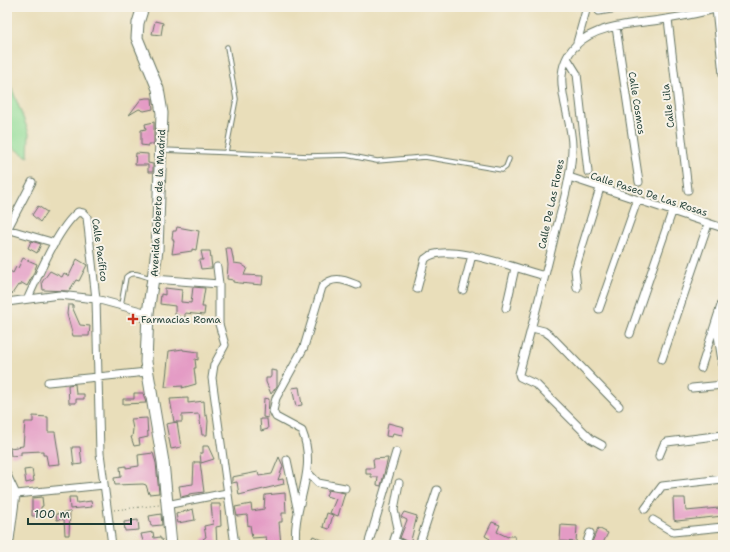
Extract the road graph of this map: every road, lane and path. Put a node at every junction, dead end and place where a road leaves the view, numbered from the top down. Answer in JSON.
{"nodes":[{"id":1,"x":143,"y":7,"type":"edge"},
{"id":2,"x":587,"y":7,"type":"edge"},
{"id":3,"x":624,"y":7,"type":"edge"},
{"id":4,"x":723,"y":7,"type":"edge"},
{"id":5,"x":716,"y":9,"type":"junction"},
{"id":6,"x":599,"y":11,"type":"dead end"},
{"id":7,"x":668,"y":19,"type":"junction"},
{"id":8,"x":616,"y":27,"type":"junction"},
{"id":9,"x":576,"y":46,"type":"junction"},
{"id":10,"x":228,"y":47,"type":"dead end"},
{"id":11,"x":567,"y":58,"type":"junction"},
{"id":12,"x":723,"y":74,"type":"edge"},
{"id":13,"x":161,"y":150,"type":"junction"},
{"id":14,"x":226,"y":152,"type":"junction"},
{"id":15,"x":509,"y":160,"type":"dead end"},
{"id":16,"x":588,"y":172,"type":"dead end"},
{"id":17,"x":569,"y":177,"type":"junction"},
{"id":18,"x":32,"y":182,"type":"dead end"},
{"id":19,"x":639,"y":182,"type":"dead end"},
{"id":20,"x":600,"y":188,"type":"junction"},
{"id":21,"x":688,"y":190,"type":"dead end"},
{"id":22,"x":637,"y":201,"type":"junction"},
{"id":23,"x":672,"y":212,"type":"junction"},
{"id":24,"x":708,"y":224,"type":"junction"},
{"id":25,"x":723,"y":228,"type":"edge"},
{"id":26,"x":7,"y":230,"type":"edge"},
{"id":27,"x":55,"y":243,"type":"junction"},
{"id":28,"x":472,"y":255,"type":"junction"},
{"id":29,"x":217,"y":267,"type":"dead end"},
{"id":30,"x":515,"y":268,"type":"junction"},
{"id":31,"x":545,"y":276,"type":"junction"},
{"id":32,"x":154,"y":279,"type":"junction"},
{"id":33,"x":219,"y":284,"type":"junction"},
{"id":34,"x":357,"y":285,"type":"dead end"},
{"id":35,"x":577,"y":288,"type":"dead end"},
{"id":36,"x":417,"y":289,"type":"dead end"},
{"id":37,"x":463,"y":290,"type":"dead end"},
{"id":38,"x":28,"y":298,"type":"junction"},
{"id":39,"x":96,"y":299,"type":"junction"},
{"id":40,"x":723,"y":299,"type":"edge"},
{"id":41,"x":7,"y":302,"type":"edge"},
{"id":42,"x":120,"y":306,"type":"junction"},
{"id":43,"x":506,"y":308,"type":"dead end"},
{"id":44,"x":599,"y":309,"type":"dead end"},
{"id":45,"x":148,"y":313,"type":"junction"},
{"id":46,"x":716,"y":321,"type":"junction"},
{"id":47,"x":532,"y":328,"type":"junction"},
{"id":48,"x":630,"y":334,"type":"dead end"},
{"id":49,"x":662,"y":359,"type":"dead end"},
{"id":50,"x":723,"y":367,"type":"edge"},
{"id":51,"x":701,"y":368,"type":"dead end"},
{"id":52,"x":147,"y":372,"type":"junction"},
{"id":53,"x":98,"y":376,"type":"junction"},
{"id":54,"x":48,"y":382,"type":"dead end"},
{"id":55,"x":723,"y":386,"type":"edge"},
{"id":56,"x":692,"y":388,"type":"dead end"},
{"id":57,"x":619,"y":406,"type":"dead end"},
{"id":58,"x":723,"y":435,"type":"edge"},
{"id":59,"x":602,"y":445,"type":"dead end"},
{"id":60,"x":396,"y":452,"type":"dead end"},
{"id":61,"x":659,"y":456,"type":"dead end"},
{"id":62,"x":287,"y":460,"type":"dead end"},
{"id":63,"x":308,"y":473,"type":"junction"},
{"id":64,"x":7,"y":475,"type":"edge"},
{"id":65,"x":723,"y":479,"type":"edge"},
{"id":66,"x":400,"y":483,"type":"dead end"},
{"id":67,"x":104,"y":485,"type":"junction"},
{"id":68,"x":345,"y":488,"type":"dead end"},
{"id":69,"x":437,"y":490,"type":"dead end"},
{"id":70,"x":227,"y":493,"type":"junction"},
{"id":71,"x":16,"y":494,"type":"junction"},
{"id":72,"x":7,"y":495,"type":"edge"},
{"id":73,"x":166,"y":505,"type":"junction"},
{"id":74,"x":646,"y":509,"type":"dead end"},
{"id":75,"x":108,"y":510,"type":"junction"},
{"id":76,"x":299,"y":515,"type":"junction"},
{"id":77,"x":653,"y":520,"type":"dead end"},
{"id":78,"x":723,"y":527,"type":"edge"},
{"id":79,"x":590,"y":533,"type":"dead end"},
{"id":80,"x":10,"y":540,"type":"dead end"},
{"id":81,"x":112,"y":545,"type":"edge"},
{"id":82,"x":171,"y":545,"type":"edge"},
{"id":83,"x":235,"y":545,"type":"edge"},
{"id":84,"x":296,"y":545,"type":"edge"},
{"id":85,"x":368,"y":545,"type":"edge"},
{"id":86,"x":403,"y":545,"type":"edge"},
{"id":87,"x":419,"y":545,"type":"edge"},
{"id":88,"x":586,"y":545,"type":"edge"}],
"edges":[{"from":1,"to":13,"type":"main road","name":"Avenida Roberto de la Madrid"},
{"from":2,"to":9,"type":"street"},
{"from":3,"to":6,"type":"street"},
{"from":4,"to":5,"type":"street","name":"Calle De Las Flores"},
{"from":5,"to":7,"type":"street","name":"Calle De Las Flores"},
{"from":5,"to":12,"type":"street"},
{"from":7,"to":8,"type":"street","name":"Calle De Las Flores"},
{"from":7,"to":21,"type":"street","name":"Calle Lila"},
{"from":8,"to":9,"type":"street","name":"Calle De Las Flores"},
{"from":8,"to":19,"type":"street","name":"Calle Cosmos"},
{"from":9,"to":11,"type":"street","name":"Calle De Las Flores"},
{"from":10,"to":14,"type":"lane"},
{"from":11,"to":16,"type":"street"},
{"from":11,"to":17,"type":"street","name":"Calle De Las Flores"},
{"from":13,"to":14,"type":"lane"},
{"from":13,"to":32,"type":"main road","name":"Avenida Roberto de la Madrid"},
{"from":14,"to":15,"type":"lane"},
{"from":17,"to":20,"type":"street","name":"Calle Paseo De Las Rosas"},
{"from":17,"to":31,"type":"street","name":"Calle De Las Flores"},
{"from":18,"to":26,"type":"street"},
{"from":20,"to":22,"type":"street","name":"Calle Paseo De Las Rosas"},
{"from":20,"to":35,"type":"street"},
{"from":22,"to":23,"type":"street","name":"Calle Paseo De Las Rosas"},
{"from":22,"to":44,"type":"street"},
{"from":23,"to":24,"type":"street","name":"Calle Paseo De Las Rosas"},
{"from":23,"to":48,"type":"street"},
{"from":24,"to":25,"type":"street","name":"Calle Paseo De Las Rosas"},
{"from":24,"to":49,"type":"street"},
{"from":26,"to":27,"type":"street"},
{"from":27,"to":38,"type":"street","name":"Calle Pacífico"},
{"from":27,"to":39,"type":"street","name":"Calle Pacífico"},
{"from":28,"to":30,"type":"street"},
{"from":28,"to":36,"type":"street"},
{"from":28,"to":37,"type":"street"},
{"from":29,"to":33,"type":"street"},
{"from":30,"to":31,"type":"street"},
{"from":30,"to":43,"type":"street"},
{"from":31,"to":47,"type":"street","name":"Calle De Las Flores"},
{"from":32,"to":33,"type":"street"},
{"from":32,"to":42,"type":"lane"},
{"from":32,"to":45,"type":"main road","name":"Avenida Roberto de la Madrid"},
{"from":33,"to":70,"type":"street"},
{"from":34,"to":63,"type":"street"},
{"from":38,"to":39,"type":"street"},
{"from":38,"to":41,"type":"street"},
{"from":39,"to":42,"type":"street"},
{"from":39,"to":53,"type":"street"},
{"from":40,"to":46,"type":"street"},
{"from":42,"to":45,"type":"street"},
{"from":45,"to":52,"type":"main road","name":"Avenida Roberto de la Madrid"},
{"from":46,"to":50,"type":"street"},
{"from":46,"to":51,"type":"street"},
{"from":47,"to":57,"type":"street"},
{"from":47,"to":59,"type":"street","name":"Calle De Las Flores"},
{"from":52,"to":53,"type":"street"},
{"from":52,"to":73,"type":"main road","name":"Avenida Roberto de la Madrid"},
{"from":53,"to":54,"type":"street"},
{"from":53,"to":67,"type":"street"},
{"from":55,"to":56,"type":"street"},
{"from":58,"to":61,"type":"street"},
{"from":60,"to":85,"type":"street"},
{"from":62,"to":76,"type":"street"},
{"from":63,"to":68,"type":"street"},
{"from":63,"to":76,"type":"street"},
{"from":64,"to":71,"type":"street"},
{"from":65,"to":74,"type":"street"},
{"from":66,"to":86,"type":"street"},
{"from":67,"to":71,"type":"street"},
{"from":67,"to":75,"type":"street"},
{"from":69,"to":87,"type":"street"},
{"from":70,"to":73,"type":"street"},
{"from":70,"to":83,"type":"street"},
{"from":71,"to":72,"type":"street"},
{"from":71,"to":80,"type":"street"},
{"from":73,"to":75,"type":"path"},
{"from":73,"to":82,"type":"main road","name":"Avenida Roberto de la Madrid"},
{"from":75,"to":81,"type":"street"},
{"from":76,"to":84,"type":"street"},
{"from":77,"to":78,"type":"street"},
{"from":79,"to":88,"type":"street"}]}
